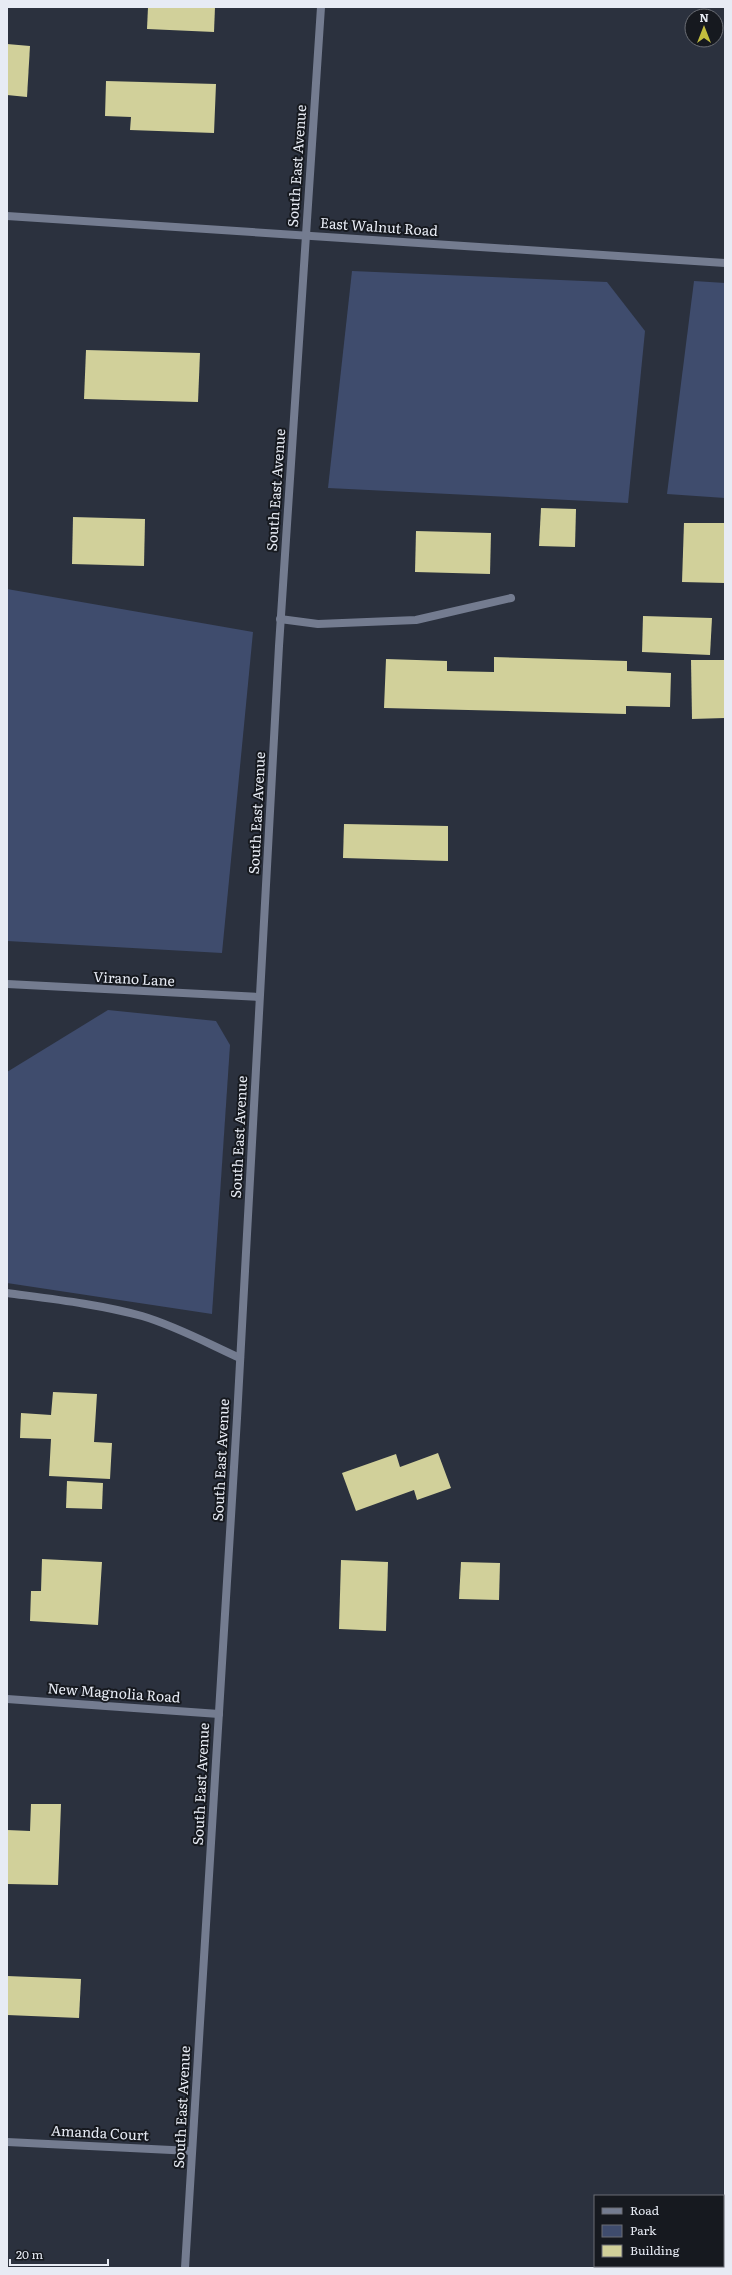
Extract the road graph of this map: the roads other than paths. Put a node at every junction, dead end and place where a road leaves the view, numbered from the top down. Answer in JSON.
{"nodes":[{"id":1,"x":321,"y":7,"type":"edge"},
{"id":2,"x":7,"y":216,"type":"edge"},
{"id":3,"x":306,"y":235,"type":"junction"},
{"id":4,"x":725,"y":262,"type":"edge"},
{"id":5,"x":511,"y":598,"type":"dead end"},
{"id":6,"x":280,"y":619,"type":"junction"},
{"id":7,"x":7,"y":984,"type":"edge"},
{"id":8,"x":259,"y":997,"type":"junction"},
{"id":9,"x":7,"y":1293,"type":"edge"},
{"id":10,"x":240,"y":1358,"type":"junction"},
{"id":11,"x":7,"y":1699,"type":"edge"},
{"id":12,"x":219,"y":1714,"type":"junction"},
{"id":13,"x":7,"y":2142,"type":"edge"},
{"id":14,"x":192,"y":2151,"type":"junction"},
{"id":15,"x":185,"y":2268,"type":"edge"}],
"edges":[{"from":1,"to":3,"type":"street","name":"South East Avenue"},
{"from":2,"to":3,"type":"street","name":"East Walnut Road"},
{"from":3,"to":4,"type":"street","name":"East Walnut Road"},
{"from":3,"to":6,"type":"street","name":"South East Avenue"},
{"from":5,"to":6,"type":"street"},
{"from":6,"to":8,"type":"street","name":"South East Avenue"},
{"from":7,"to":8,"type":"street","name":"Virano Lane"},
{"from":8,"to":10,"type":"street","name":"South East Avenue"},
{"from":9,"to":10,"type":"street"},
{"from":10,"to":12,"type":"street","name":"South East Avenue"},
{"from":11,"to":12,"type":"street","name":"New Magnolia Road"},
{"from":12,"to":14,"type":"street","name":"South East Avenue"},
{"from":13,"to":14,"type":"street","name":"Amanda Court"},
{"from":14,"to":15,"type":"street","name":"South East Avenue"}]}
